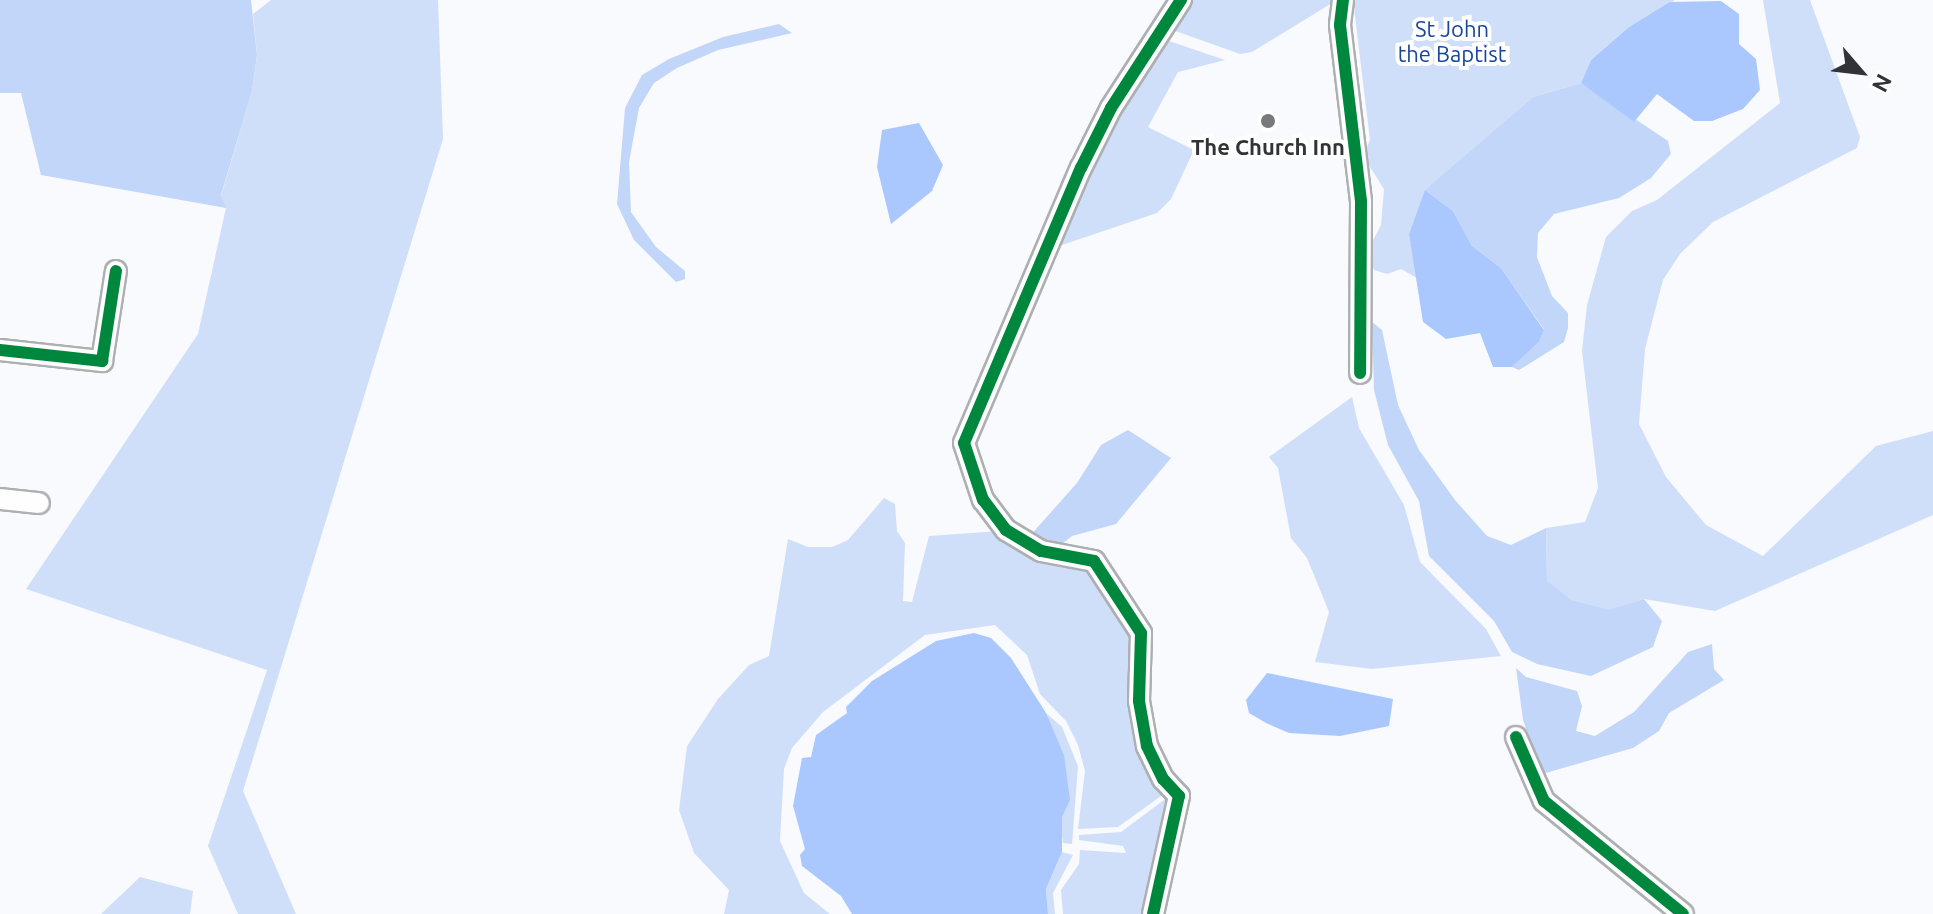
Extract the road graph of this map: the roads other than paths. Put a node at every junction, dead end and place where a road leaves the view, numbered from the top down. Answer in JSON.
{"nodes":[{"id":1,"x":1181,"y":0,"type":"edge"},
{"id":2,"x":1343,"y":0,"type":"edge"},
{"id":3,"x":116,"y":271,"type":"dead end"},
{"id":4,"x":0,"y":350,"type":"edge"},
{"id":5,"x":1360,"y":373,"type":"dead end"},
{"id":6,"x":0,"y":499,"type":"edge"},
{"id":7,"x":39,"y":503,"type":"dead end"},
{"id":8,"x":1516,"y":737,"type":"dead end"},
{"id":9,"x":1153,"y":914,"type":"edge"},
{"id":10,"x":1683,"y":914,"type":"edge"}],
"edges":[{"from":1,"to":9,"type":"street"},
{"from":2,"to":5,"type":"street"},
{"from":3,"to":4,"type":"street"},
{"from":6,"to":7,"type":"street"},
{"from":8,"to":10,"type":"street"}]}
